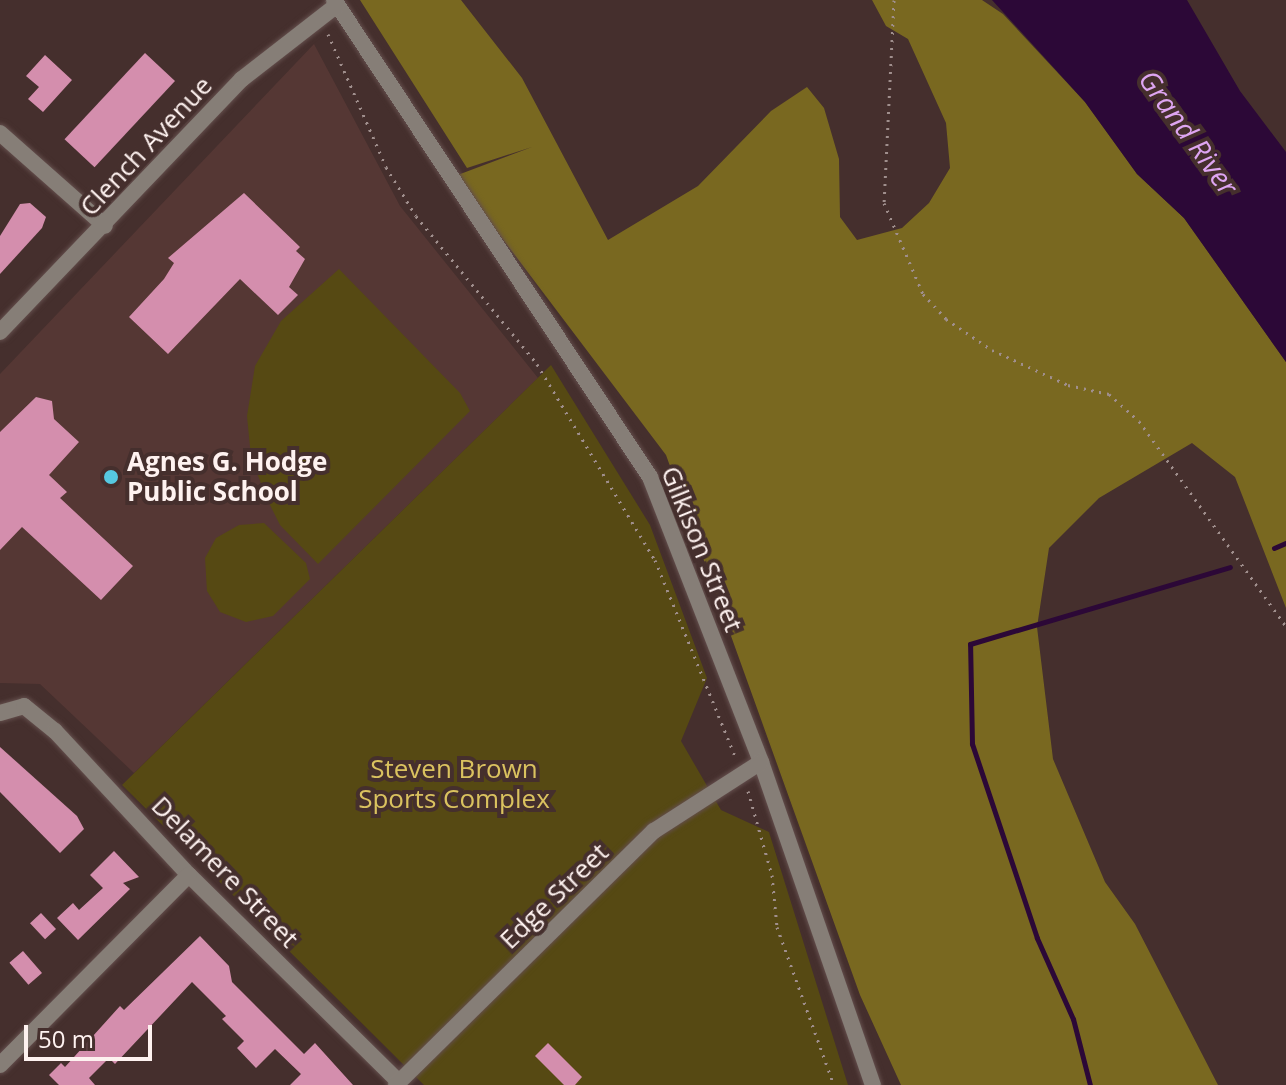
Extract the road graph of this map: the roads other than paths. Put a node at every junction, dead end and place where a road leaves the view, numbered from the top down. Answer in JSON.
{"nodes":[{"id":1,"x":335,"y":2,"type":"edge"},
{"id":2,"x":0,"y":133,"type":"edge"},
{"id":3,"x":105,"y":226,"type":"junction"},
{"id":4,"x":0,"y":332,"type":"edge"},
{"id":5,"x":6,"y":710,"type":"edge"},
{"id":6,"x":761,"y":762,"type":"junction"},
{"id":7,"x":189,"y":875,"type":"junction"},
{"id":8,"x":0,"y":1065,"type":"edge"},
{"id":9,"x":398,"y":1083,"type":"edge"},
{"id":10,"x":873,"y":1085,"type":"edge"}],
"edges":[{"from":1,"to":3,"type":"street","name":"Clench Avenue"},
{"from":1,"to":6,"type":"street","name":"Gilkison Street"},
{"from":2,"to":3,"type":"street"},
{"from":3,"to":4,"type":"street","name":"Clench Avenue"},
{"from":5,"to":7,"type":"street","name":"Delamere Street"},
{"from":6,"to":9,"type":"street","name":"Edge Street"},
{"from":6,"to":10,"type":"street","name":"Gilkison Street"},
{"from":7,"to":8,"type":"street"},
{"from":7,"to":9,"type":"street","name":"Delamere Street"}]}
